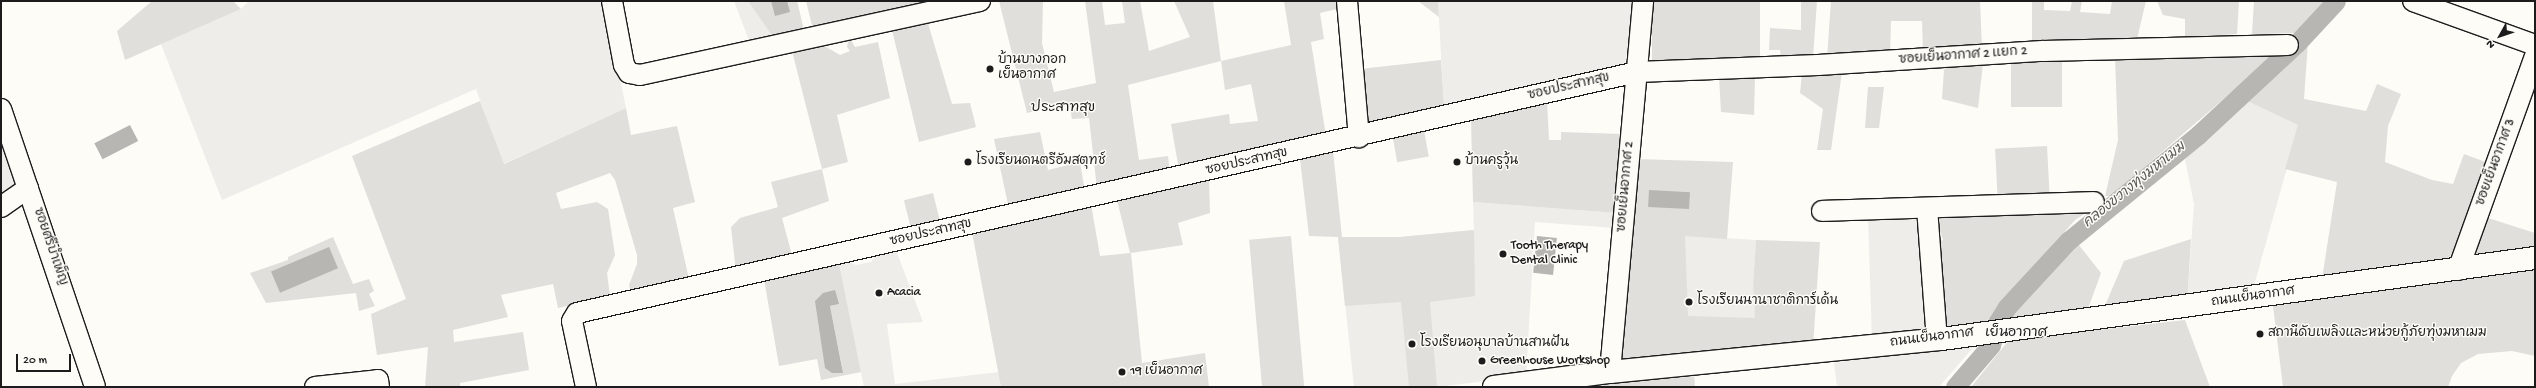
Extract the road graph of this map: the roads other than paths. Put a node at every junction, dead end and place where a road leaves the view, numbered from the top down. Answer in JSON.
{"nodes":[{"id":1,"x":612,"y":1,"type":"edge"},
{"id":2,"x":980,"y":1,"type":"edge"},
{"id":3,"x":1347,"y":1,"type":"edge"},
{"id":4,"x":1643,"y":1,"type":"edge"},
{"id":5,"x":2413,"y":1,"type":"edge"},
{"id":6,"x":2288,"y":45,"type":"dead end"},
{"id":7,"x":2535,"y":45,"type":"edge"},
{"id":8,"x":2535,"y":56,"type":"edge"},
{"id":9,"x":1637,"y":72,"type":"junction"},
{"id":10,"x":1,"y":109,"type":"edge"},
{"id":11,"x":1359,"y":137,"type":"junction"},
{"id":12,"x":28,"y":188,"type":"junction"},
{"id":13,"x":2094,"y":202,"type":"dead end"},
{"id":14,"x":1,"y":207,"type":"edge"},
{"id":15,"x":1927,"y":208,"type":"junction"},
{"id":16,"x":1822,"y":211,"type":"dead end"},
{"id":17,"x":2535,"y":258,"type":"edge"},
{"id":18,"x":2458,"y":270,"type":"junction"},
{"id":19,"x":1937,"y":340,"type":"junction"},
{"id":20,"x":1610,"y":372,"type":"junction"},
{"id":21,"x":1525,"y":385,"type":"edge"},
{"id":22,"x":94,"y":387,"type":"edge"},
{"id":23,"x":315,"y":387,"type":"edge"},
{"id":24,"x":379,"y":387,"type":"edge"},
{"id":25,"x":586,"y":387,"type":"edge"},
{"id":26,"x":1494,"y":387,"type":"edge"}],
"edges":[{"from":1,"to":2,"type":"street"},
{"from":3,"to":11,"type":"street"},
{"from":4,"to":9,"type":"street","name":"ซอยเย็นอากาศ 2"},
{"from":5,"to":7,"type":"street"},
{"from":6,"to":9,"type":"street","name":"ซอยเย็นอากาศ 2 แยก 2"},
{"from":8,"to":18,"type":"street","name":"ซอยเย็นอากาศ 3"},
{"from":9,"to":11,"type":"street","name":"ซอยประสาทสุข"},
{"from":9,"to":20,"type":"street","name":"ซอยเย็นอากาศ 2"},
{"from":10,"to":12,"type":"street","name":"ซอยศรีบำเพ็ญ"},
{"from":11,"to":25,"type":"street","name":"ซอยประสาทสุข"},
{"from":12,"to":14,"type":"street"},
{"from":12,"to":22,"type":"street","name":"ซอยศรีบำเพ็ญ"},
{"from":13,"to":15,"type":"street"},
{"from":15,"to":16,"type":"street"},
{"from":15,"to":19,"type":"street"},
{"from":17,"to":18,"type":"street","name":"ถนนเย็นอากาศ"},
{"from":18,"to":19,"type":"street","name":"ถนนเย็นอากาศ"},
{"from":19,"to":20,"type":"street","name":"ถนนเย็นอากาศ"},
{"from":20,"to":21,"type":"street","name":"ถนนเย็นอากาศ"},
{"from":21,"to":26,"type":"street","name":"ถนนเย็นอากาศ"},
{"from":23,"to":24,"type":"street"}]}
